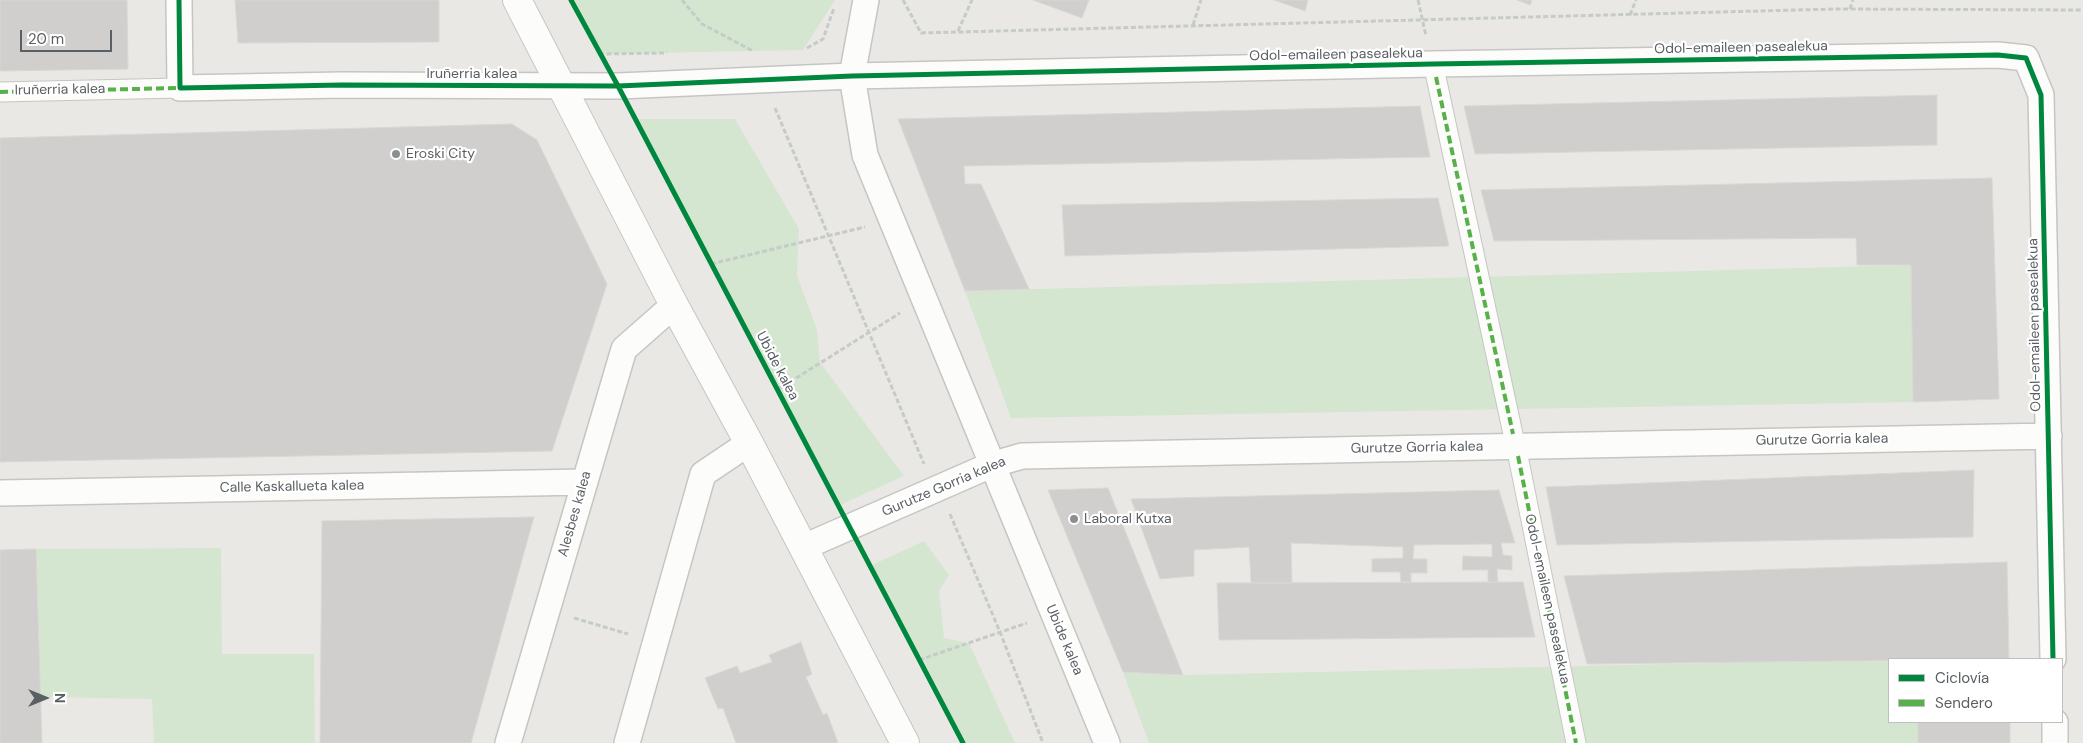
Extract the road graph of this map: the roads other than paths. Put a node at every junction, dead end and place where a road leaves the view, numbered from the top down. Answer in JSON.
{"nodes":[{"id":1,"x":179,"y":0,"type":"edge"},
{"id":2,"x":517,"y":0,"type":"edge"},
{"id":3,"x":866,"y":0,"type":"edge"},
{"id":4,"x":852,"y":76,"type":"junction"},
{"id":5,"x":1436,"y":77,"type":"dead end"},
{"id":6,"x":561,"y":85,"type":"junction"},
{"id":7,"x":180,"y":88,"type":"junction"},
{"id":8,"x":0,"y":92,"type":"edge"},
{"id":9,"x":674,"y":305,"type":"junction"},
{"id":10,"x":1513,"y":434,"type":"dead end"},
{"id":11,"x":2049,"y":436,"type":"junction"},
{"id":12,"x":750,"y":443,"type":"junction"},
{"id":13,"x":1518,"y":456,"type":"dead end"},
{"id":14,"x":991,"y":465,"type":"junction"},
{"id":15,"x":585,"y":482,"type":"junction"},
{"id":16,"x":0,"y":492,"type":"edge"},
{"id":17,"x":804,"y":547,"type":"junction"},
{"id":18,"x":2053,"y":658,"type":"edge"},
{"id":19,"x":2055,"y":723,"type":"edge"},
{"id":20,"x":508,"y":743,"type":"edge"},
{"id":21,"x":627,"y":743,"type":"edge"},
{"id":22,"x":905,"y":743,"type":"edge"},
{"id":23,"x":1107,"y":743,"type":"edge"},
{"id":24,"x":1576,"y":743,"type":"edge"},
{"id":25,"x":2055,"y":743,"type":"edge"}],
"edges":[{"from":1,"to":7,"type":"street"},
{"from":2,"to":6,"type":"street"},
{"from":3,"to":4,"type":"street","name":"Ubide kalea"},
{"from":4,"to":6,"type":"street","name":"Iruñerria kalea"},
{"from":4,"to":11,"type":"street","name":"Odol-emaileen pasealekua"},
{"from":4,"to":14,"type":"street","name":"Ubide kalea"},
{"from":5,"to":10,"type":"street","name":"Odol-emaileen pasealekua"},
{"from":6,"to":7,"type":"street","name":"Iruñerria kalea"},
{"from":6,"to":9,"type":"street"},
{"from":7,"to":8,"type":"street","name":"Iruñerria kalea"},
{"from":9,"to":12,"type":"street"},
{"from":9,"to":15,"type":"street","name":"Alesbes kalea"},
{"from":11,"to":14,"type":"street","name":"Gurutze Gorria kalea"},
{"from":11,"to":18,"type":"street","name":"Odol-emaileen pasealekua"},
{"from":12,"to":17,"type":"street"},
{"from":12,"to":21,"type":"street"},
{"from":13,"to":24,"type":"street","name":"Odol-emaileen pasealekua"},
{"from":14,"to":17,"type":"street","name":"Gurutze Gorria kalea"},
{"from":14,"to":23,"type":"street","name":"Ubide kalea"},
{"from":15,"to":16,"type":"street","name":"Calle Kaskallueta kalea"},
{"from":15,"to":20,"type":"street","name":"Alesbes kalea"},
{"from":17,"to":22,"type":"street"},
{"from":19,"to":25,"type":"street"}]}
